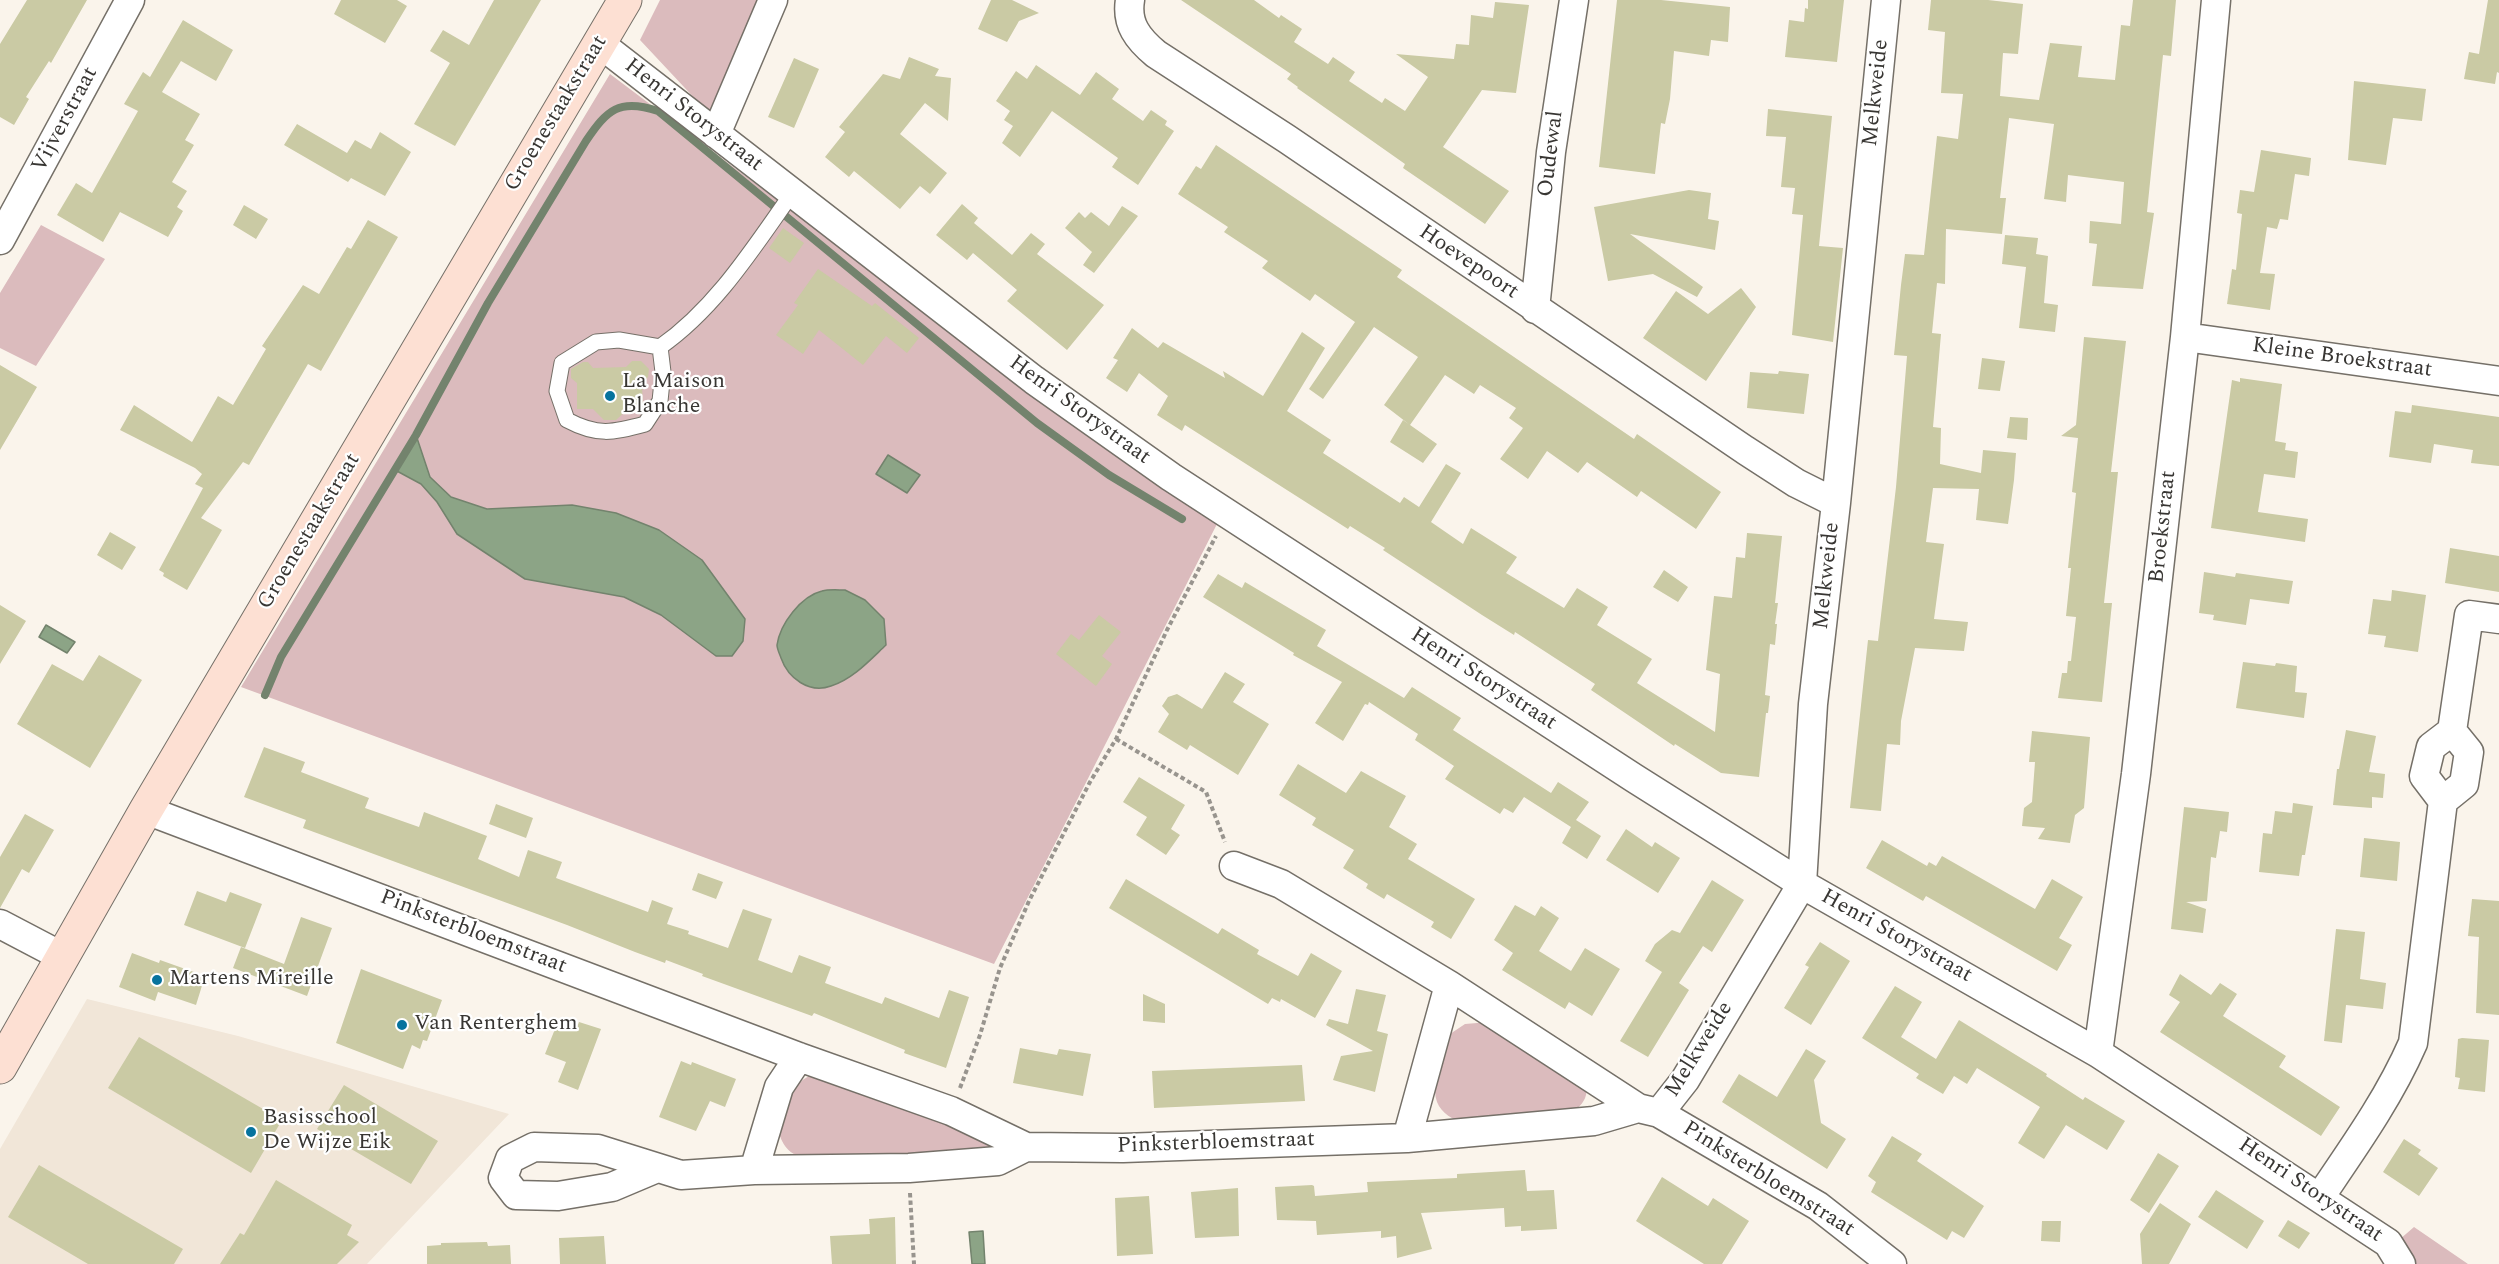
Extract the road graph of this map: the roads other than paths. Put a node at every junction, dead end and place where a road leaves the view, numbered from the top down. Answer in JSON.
{"nodes":[{"id":1,"x":130,"y":0,"type":"edge"},
{"id":2,"x":625,"y":0,"type":"edge"},
{"id":3,"x":773,"y":0,"type":"edge"},
{"id":4,"x":1130,"y":0,"type":"edge"},
{"id":5,"x":1574,"y":0,"type":"edge"},
{"id":6,"x":1886,"y":0,"type":"edge"},
{"id":7,"x":2216,"y":0,"type":"edge"},
{"id":8,"x":599,"y":44,"type":"junction"},
{"id":9,"x":716,"y":134,"type":"junction"},
{"id":10,"x":790,"y":197,"type":"junction"},
{"id":11,"x":0,"y":240,"type":"edge"},
{"id":12,"x":1535,"y":309,"type":"junction"},
{"id":13,"x":2185,"y":337,"type":"junction"},
{"id":14,"x":660,"y":347,"type":"junction"},
{"id":15,"x":2499,"y":381,"type":"edge"},
{"id":16,"x":1836,"y":503,"type":"junction"},
{"id":17,"x":2499,"y":619,"type":"edge"},
{"id":18,"x":146,"y":810,"type":"junction"},
{"id":19,"x":1234,"y":866,"type":"road end"},
{"id":20,"x":1802,"y":884,"type":"junction"},
{"id":21,"x":0,"y":924,"type":"edge"},
{"id":22,"x":63,"y":957,"type":"junction"},
{"id":23,"x":1449,"y":985,"type":"junction"},
{"id":24,"x":2098,"y":1053,"type":"junction"},
{"id":25,"x":799,"y":1057,"type":"junction"},
{"id":26,"x":0,"y":1067,"type":"edge"},
{"id":27,"x":1649,"y":1110,"type":"junction"},
{"id":28,"x":1407,"y":1138,"type":"junction"},
{"id":29,"x":1026,"y":1147,"type":"junction"},
{"id":30,"x":657,"y":1168,"type":"dead end"},
{"id":31,"x":754,"y":1170,"type":"junction"},
{"id":32,"x":2320,"y":1197,"type":"junction"},
{"id":33,"x":1892,"y":1264,"type":"edge"},
{"id":34,"x":2401,"y":1264,"type":"edge"}],
"edges":[{"from":1,"to":11,"type":"street","name":"Vijverstraat"},
{"from":2,"to":8,"type":"street","name":"Groenestaakstraat"},
{"from":3,"to":9,"type":"street"},
{"from":4,"to":12,"type":"street","name":"Hoevepoort"},
{"from":5,"to":12,"type":"street","name":"Oudewal"},
{"from":6,"to":16,"type":"street","name":"Melkweide"},
{"from":7,"to":13,"type":"street","name":"Broekstraat"},
{"from":8,"to":9,"type":"street","name":"Henri Storystraat"},
{"from":8,"to":18,"type":"street","name":"Groenestaakstraat"},
{"from":9,"to":10,"type":"street","name":"Henri Storystraat"},
{"from":10,"to":14,"type":"lane"},
{"from":10,"to":20,"type":"street","name":"Henri Storystraat"},
{"from":12,"to":16,"type":"street","name":"Hoevepoort"},
{"from":13,"to":15,"type":"street","name":"Kleine Broekstraat"},
{"from":13,"to":24,"type":"street","name":"Broekstraat"},
{"from":14,"to":14,"type":"lane"},
{"from":16,"to":20,"type":"street","name":"Melkweide"},
{"from":17,"to":32,"type":"street"},
{"from":18,"to":22,"type":"street","name":"Groenestaakstraat"},
{"from":18,"to":25,"type":"street","name":"Pinksterbloemstraat"},
{"from":19,"to":23,"type":"street","name":"Pinksterbloemstraat"},
{"from":20,"to":24,"type":"street","name":"Henri Storystraat"},
{"from":20,"to":27,"type":"street","name":"Melkweide"},
{"from":21,"to":22,"type":"street"},
{"from":22,"to":26,"type":"street","name":"Groenestaakstraat"},
{"from":23,"to":27,"type":"street","name":"Pinksterbloemstraat"},
{"from":23,"to":28,"type":"street"},
{"from":24,"to":32,"type":"street","name":"Henri Storystraat"},
{"from":25,"to":29,"type":"street","name":"Pinksterbloemstraat"},
{"from":25,"to":31,"type":"street"},
{"from":27,"to":28,"type":"street","name":"Pinksterbloemstraat"},
{"from":27,"to":33,"type":"street","name":"Pinksterbloemstraat"},
{"from":28,"to":29,"type":"street","name":"Pinksterbloemstraat"},
{"from":29,"to":31,"type":"street","name":"Pinksterbloemstraat"},
{"from":30,"to":31,"type":"street","name":"Pinksterbloemstraat"},
{"from":32,"to":34,"type":"street","name":"Henri Storystraat"}]}
